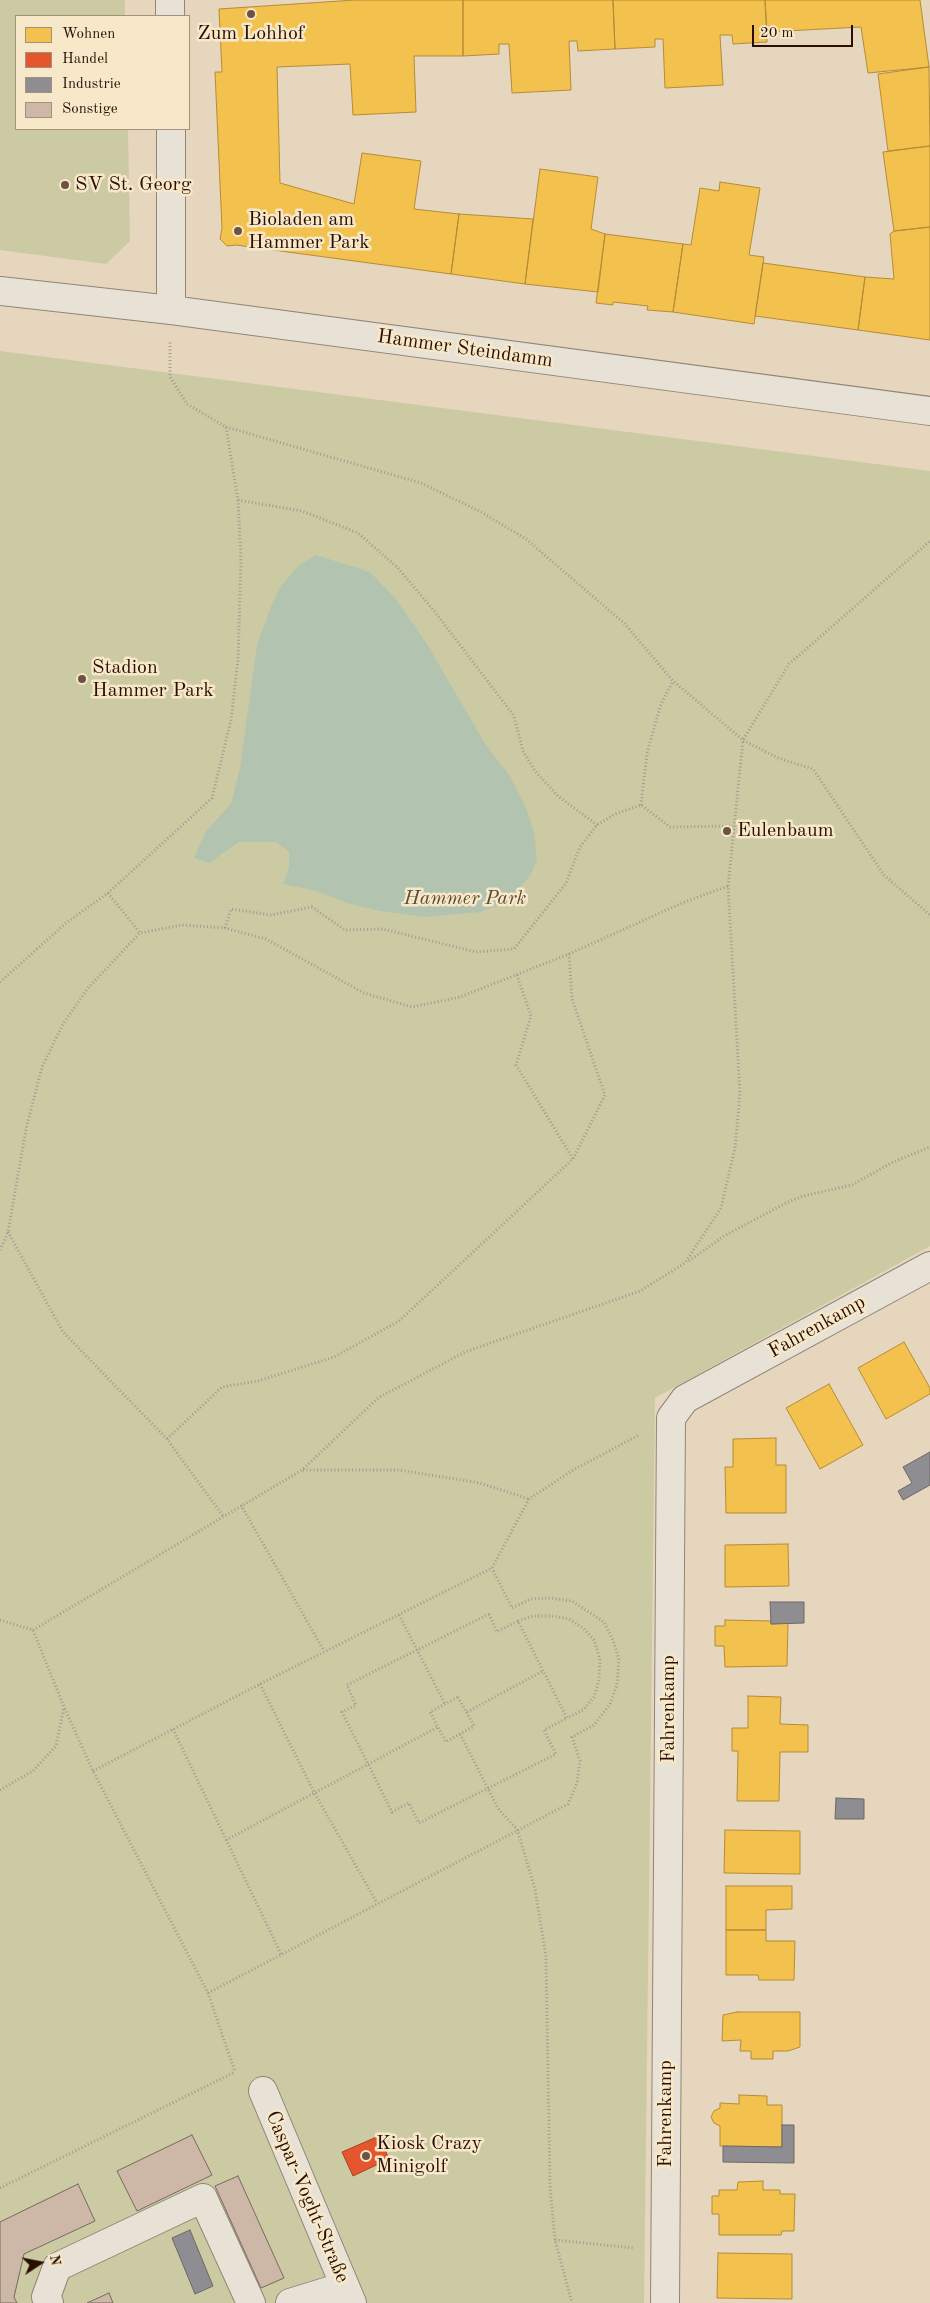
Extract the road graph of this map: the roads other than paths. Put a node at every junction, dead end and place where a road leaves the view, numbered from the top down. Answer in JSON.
{"nodes":[{"id":1,"x":170,"y":0,"type":"edge"},
{"id":2,"x":170,"y":15,"type":"edge"},
{"id":3,"x":171,"y":130,"type":"edge"},
{"id":4,"x":0,"y":291,"type":"edge"},
{"id":5,"x":171,"y":310,"type":"junction"},
{"id":6,"x":930,"y":410,"type":"edge"},
{"id":7,"x":930,"y":1266,"type":"edge"},
{"id":8,"x":263,"y":2091,"type":"road end"},
{"id":9,"x":348,"y":2294,"type":"edge"},
{"id":10,"x":49,"y":2303,"type":"edge"},
{"id":11,"x":251,"y":2303,"type":"edge"},
{"id":12,"x":290,"y":2303,"type":"edge"},
{"id":13,"x":664,"y":2303,"type":"edge"}],
"edges":[{"from":1,"to":2,"type":"street"},
{"from":3,"to":5,"type":"street"},
{"from":4,"to":5,"type":"street","name":"Hammer Steindamm"},
{"from":5,"to":6,"type":"street","name":"Hammer Steindamm"},
{"from":7,"to":13,"type":"street","name":"Fahrenkamp"},
{"from":8,"to":9,"type":"street","name":"Caspar-Voght-Straße"},
{"from":9,"to":12,"type":"street"},
{"from":10,"to":11,"type":"street"}]}
